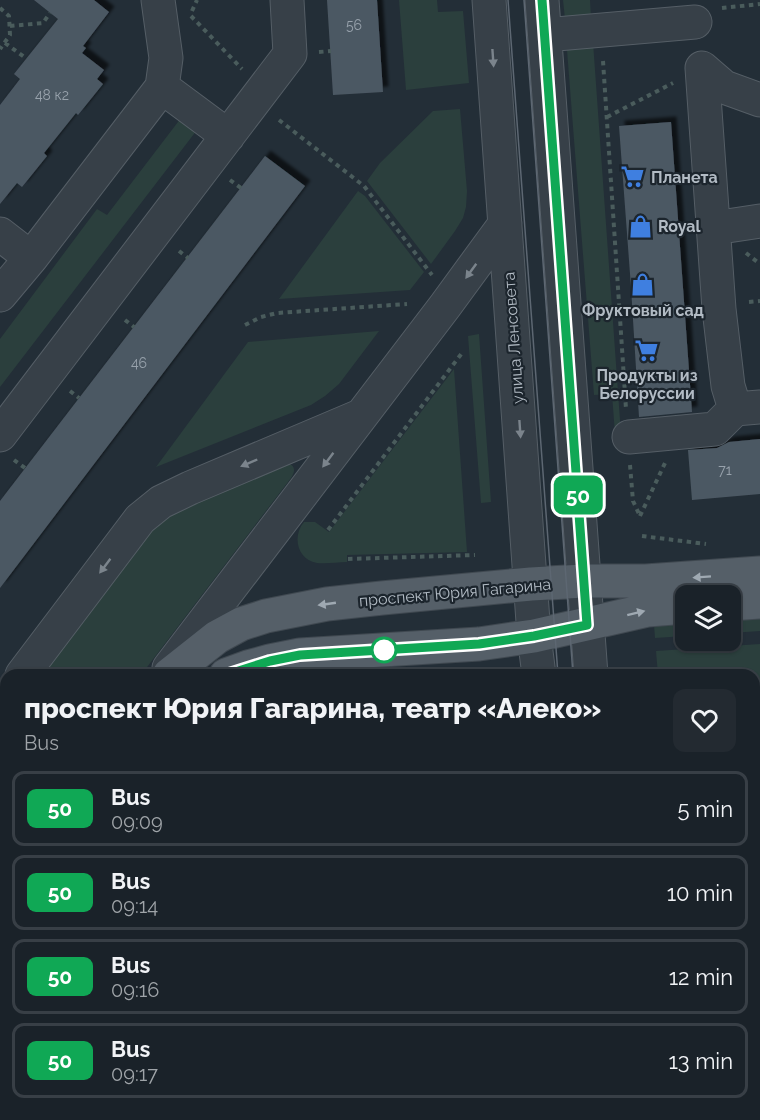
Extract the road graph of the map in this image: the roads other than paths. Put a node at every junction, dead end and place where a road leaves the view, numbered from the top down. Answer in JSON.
{"nodes":[{"id":1,"x":287,"y":0,"type":"edge"},
{"id":2,"x":489,"y":0,"type":"edge"},
{"id":3,"x":542,"y":0,"type":"edge"},
{"id":4,"x":171,"y":4,"type":"edge"},
{"id":5,"x":695,"y":11,"type":"edge"},
{"id":6,"x":545,"y":35,"type":"junction"},
{"id":7,"x":702,"y":68,"type":"junction"},
{"id":8,"x":162,"y":87,"type":"junction"},
{"id":9,"x":760,"y":100,"type":"edge"},
{"id":10,"x":228,"y":136,"type":"junction"},
{"id":11,"x":558,"y":221,"type":"junction"},
{"id":12,"x":760,"y":221,"type":"edge"},
{"id":13,"x":505,"y":224,"type":"junction"},
{"id":14,"x":714,"y":228,"type":"junction"},
{"id":15,"x":0,"y":234,"type":"edge"},
{"id":16,"x":30,"y":258,"type":"junction"},
{"id":17,"x":0,"y":295,"type":"edge"},
{"id":18,"x":748,"y":408,"type":"edge"},
{"id":19,"x":361,"y":416,"type":"junction"},
{"id":20,"x":0,"y":435,"type":"edge"},
{"id":21,"x":628,"y":437,"type":"road end"},
{"id":22,"x":760,"y":573,"type":"edge"},
{"id":23,"x":584,"y":580,"type":"junction"},
{"id":24,"x":531,"y":584,"type":"junction"},
{"id":25,"x":760,"y":602,"type":"edge"},
{"id":26,"x":741,"y":603,"type":"edge"},
{"id":27,"x":675,"y":608,"type":"edge"},
{"id":28,"x":587,"y":625,"type":"junction"},
{"id":29,"x":534,"y":636,"type":"junction"},
{"id":30,"x":27,"y":669,"type":"edge"},
{"id":31,"x":169,"y":669,"type":"edge"},
{"id":32,"x":177,"y":669,"type":"edge"},
{"id":33,"x":245,"y":669,"type":"edge"},
{"id":34,"x":537,"y":669,"type":"edge"},
{"id":35,"x":591,"y":669,"type":"edge"}],
"edges":[{"from":1,"to":10,"type":"street"},
{"from":2,"to":13,"type":"street","name":"улица Ленсовета","one_way":true},
{"from":3,"to":6,"type":"street"},
{"from":4,"to":8,"type":"street"},
{"from":5,"to":6,"type":"street"},
{"from":5,"to":7,"type":"street"},
{"from":6,"to":11,"type":"street"},
{"from":7,"to":9,"type":"street"},
{"from":7,"to":14,"type":"street"},
{"from":8,"to":10,"type":"street"},
{"from":8,"to":16,"type":"street"},
{"from":10,"to":20,"type":"street"},
{"from":11,"to":13,"type":"street"},
{"from":11,"to":23,"type":"street"},
{"from":12,"to":14,"type":"street"},
{"from":13,"to":19,"type":"street","one_way":true},
{"from":13,"to":24,"type":"street","name":"улица Ленсовета","one_way":true},
{"from":14,"to":18,"type":"street"},
{"from":15,"to":16,"type":"street"},
{"from":16,"to":17,"type":"street"},
{"from":18,"to":21,"type":"street"},
{"from":19,"to":30,"type":"street","one_way":true},
{"from":19,"to":31,"type":"street","one_way":true},
{"from":22,"to":23,"type":"main road","name":"проспект Юрия Гагарина","one_way":true},
{"from":23,"to":24,"type":"main road","name":"проспект Юрия Гагарина"},
{"from":23,"to":28,"type":"street"},
{"from":24,"to":29,"type":"street","name":"улица Ленсовета"},
{"from":24,"to":32,"type":"main road","name":"проспект Юрия Гагарина","one_way":true},
{"from":25,"to":26,"type":"main road"},
{"from":28,"to":27,"type":"main road","one_way":true},
{"from":28,"to":29,"type":"main road"},
{"from":28,"to":35,"type":"street"},
{"from":29,"to":33,"type":"main road"},
{"from":29,"to":34,"type":"street","name":"улица Ленсовета"}]}
